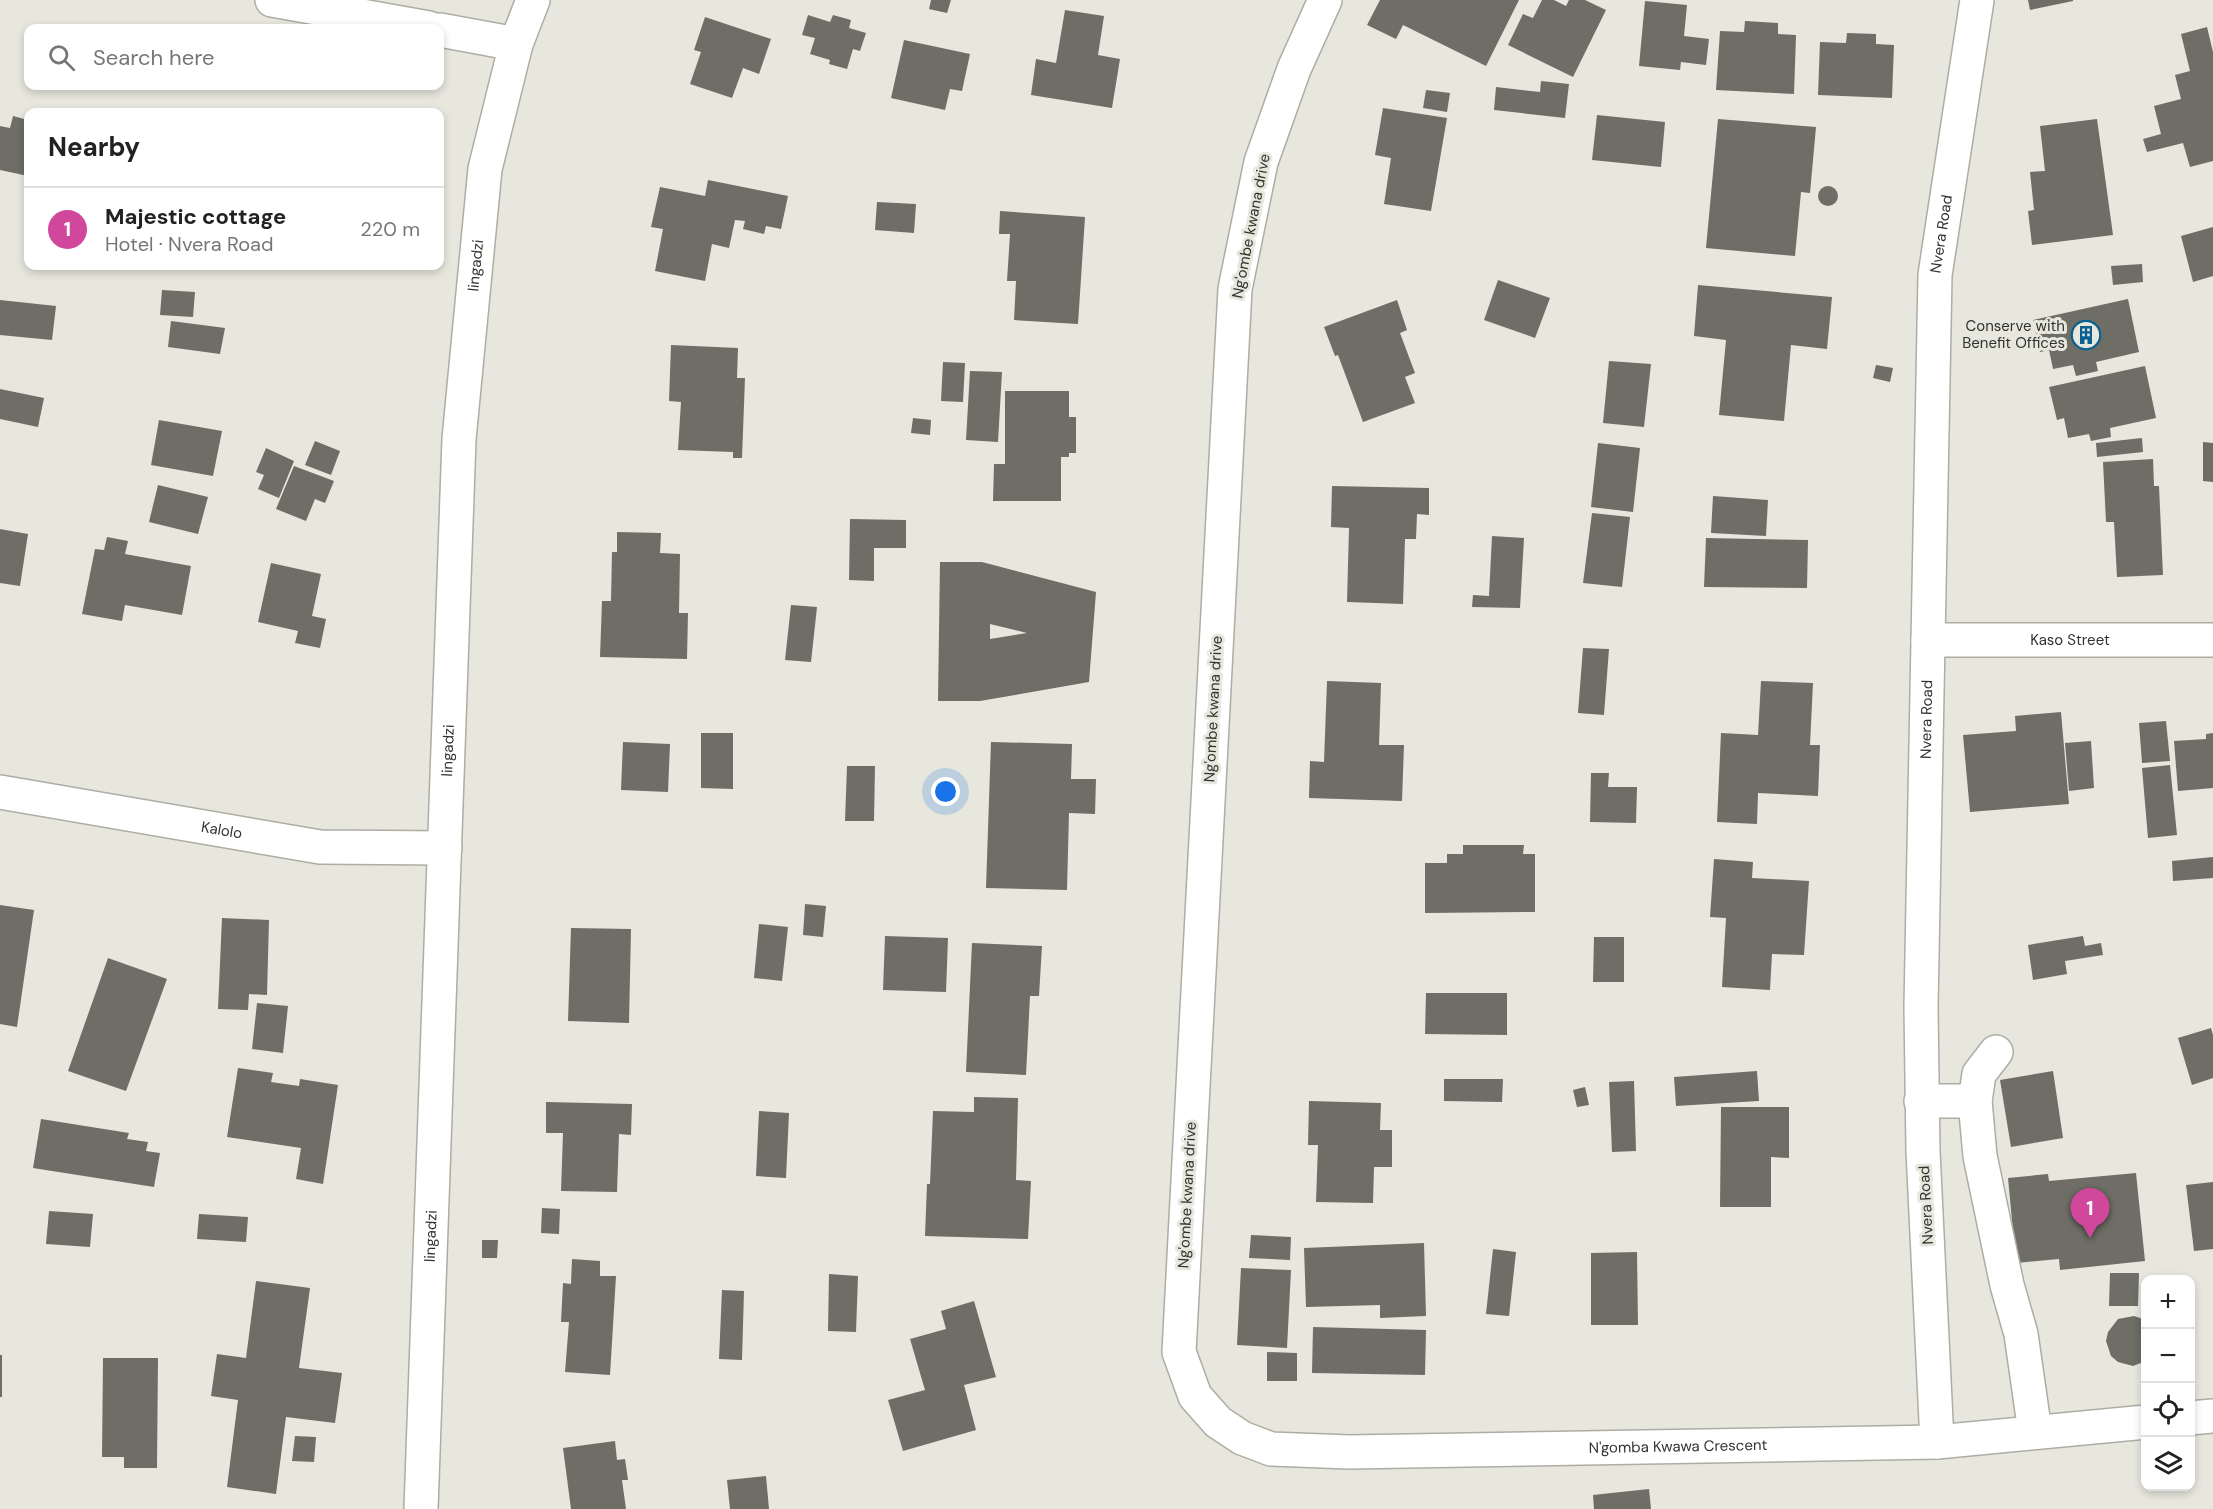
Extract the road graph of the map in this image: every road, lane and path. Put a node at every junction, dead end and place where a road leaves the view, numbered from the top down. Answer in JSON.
{"nodes":[{"id":1,"x":272,"y":0,"type":"edge"},
{"id":2,"x":533,"y":0,"type":"edge"},
{"id":3,"x":1325,"y":0,"type":"edge"},
{"id":4,"x":1977,"y":0,"type":"edge"},
{"id":5,"x":407,"y":24,"type":"edge"},
{"id":6,"x":444,"y":31,"type":"edge"},
{"id":7,"x":516,"y":44,"type":"junction"},
{"id":8,"x":1928,"y":640,"type":"junction"},
{"id":9,"x":2213,"y":640,"type":"edge"},
{"id":10,"x":0,"y":792,"type":"edge"},
{"id":11,"x":445,"y":848,"type":"junction"},
{"id":12,"x":1996,"y":1052,"type":"dead end"},
{"id":13,"x":1921,"y":1101,"type":"junction"},
{"id":14,"x":1976,"y":1101,"type":"junction"},
{"id":15,"x":2213,"y":1416,"type":"edge"},
{"id":16,"x":2195,"y":1418,"type":"edge"},
{"id":17,"x":1218,"y":1422,"type":"joint"},
{"id":18,"x":2141,"y":1422,"type":"edge"},
{"id":19,"x":2036,"y":1432,"type":"junction"},
{"id":20,"x":1937,"y":1442,"type":"junction"},
{"id":21,"x":421,"y":1509,"type":"edge"}],
"edges":[{"from":1,"to":5,"type":"street"},
{"from":2,"to":7,"type":"street","name":"lingadzi"},
{"from":3,"to":17,"type":"street","name":"Ng'ombe kwana drive"},
{"from":4,"to":8,"type":"street","name":"Nvera Road"},
{"from":6,"to":7,"type":"street"},
{"from":7,"to":11,"type":"street","name":"lingadzi"},
{"from":8,"to":9,"type":"street","name":"Kaso Street"},
{"from":8,"to":13,"type":"street","name":"Nvera Road"},
{"from":10,"to":11,"type":"street","name":"Kalolo"},
{"from":11,"to":21,"type":"street","name":"lingadzi"},
{"from":12,"to":14,"type":"street"},
{"from":13,"to":14,"type":"street"},
{"from":13,"to":20,"type":"street","name":"Nvera Road"},
{"from":14,"to":19,"type":"street"},
{"from":15,"to":16,"type":"street"},
{"from":17,"to":20,"type":"street","name":"N'gomba Kwawa Crescent"},
{"from":18,"to":19,"type":"street","name":"N'gomba Kwawa Crescent"},
{"from":19,"to":20,"type":"street","name":"N'gomba Kwawa Crescent"}]}
